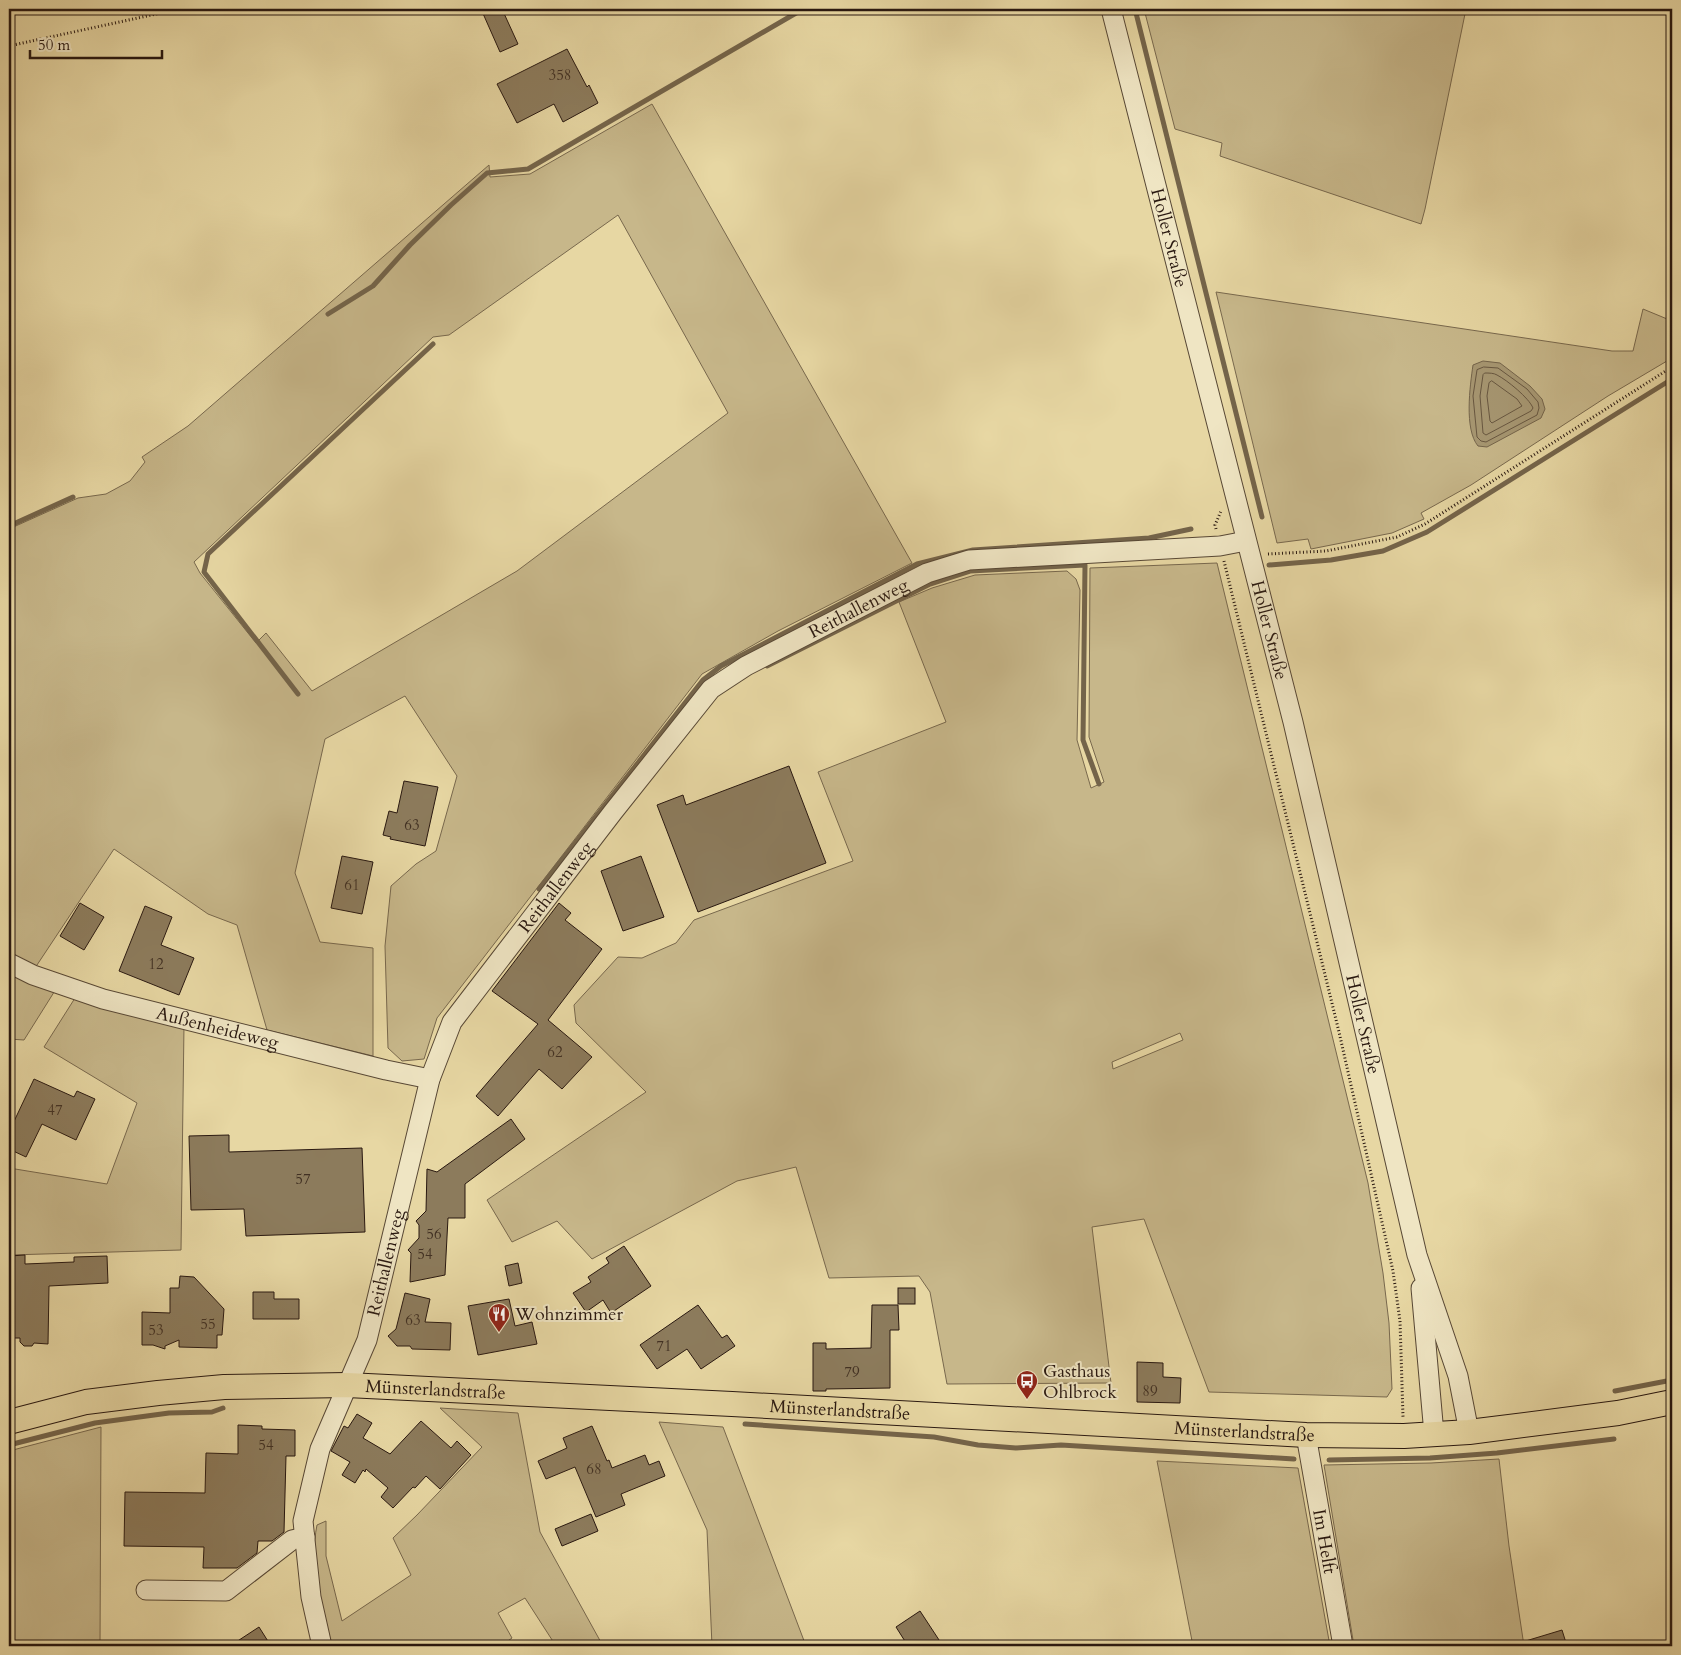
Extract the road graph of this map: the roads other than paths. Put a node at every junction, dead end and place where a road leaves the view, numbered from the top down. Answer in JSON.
{"nodes":[{"id":1,"x":1111,"y":9,"type":"edge"},
{"id":2,"x":1248,"y":548,"type":"junction"},
{"id":3,"x":9,"y":963,"type":"edge"},
{"id":4,"x":430,"y":1079,"type":"junction"},
{"id":5,"x":1417,"y":1255,"type":"junction"},
{"id":6,"x":347,"y":1385,"type":"junction"},
{"id":7,"x":1672,"y":1402,"type":"edge"},
{"id":8,"x":9,"y":1422,"type":"edge"},
{"id":9,"x":1469,"y":1432,"type":"junction"},
{"id":10,"x":1434,"y":1434,"type":"junction"},
{"id":11,"x":1306,"y":1435,"type":"junction"},
{"id":12,"x":305,"y":1538,"type":"junction"},
{"id":13,"x":146,"y":1590,"type":"dead end"},
{"id":14,"x":322,"y":1646,"type":"edge"},
{"id":15,"x":1343,"y":1646,"type":"edge"}],
"edges":[{"from":1,"to":2,"type":"street","name":"Holler Straße"},
{"from":2,"to":4,"type":"street","name":"Reithallenweg"},
{"from":2,"to":5,"type":"street","name":"Holler Straße"},
{"from":3,"to":4,"type":"street","name":"Außenheideweg"},
{"from":4,"to":6,"type":"street","name":"Reithallenweg"},
{"from":5,"to":9,"type":"street","name":"Holler Straße"},
{"from":5,"to":10,"type":"street","name":"Holler Straße"},
{"from":6,"to":8,"type":"main road","name":"Münsterlandstraße"},
{"from":6,"to":11,"type":"main road","name":"Münsterlandstraße"},
{"from":6,"to":12,"type":"street","name":"Reithallenweg"},
{"from":7,"to":9,"type":"main road","name":"Münsterlandstraße"},
{"from":9,"to":10,"type":"main road","name":"Münsterlandstraße"},
{"from":10,"to":11,"type":"main road","name":"Münsterlandstraße"},
{"from":11,"to":15,"type":"street","name":"Im Helft"},
{"from":12,"to":13,"type":"street"},
{"from":12,"to":14,"type":"street","name":"Reithallenweg"}]}
